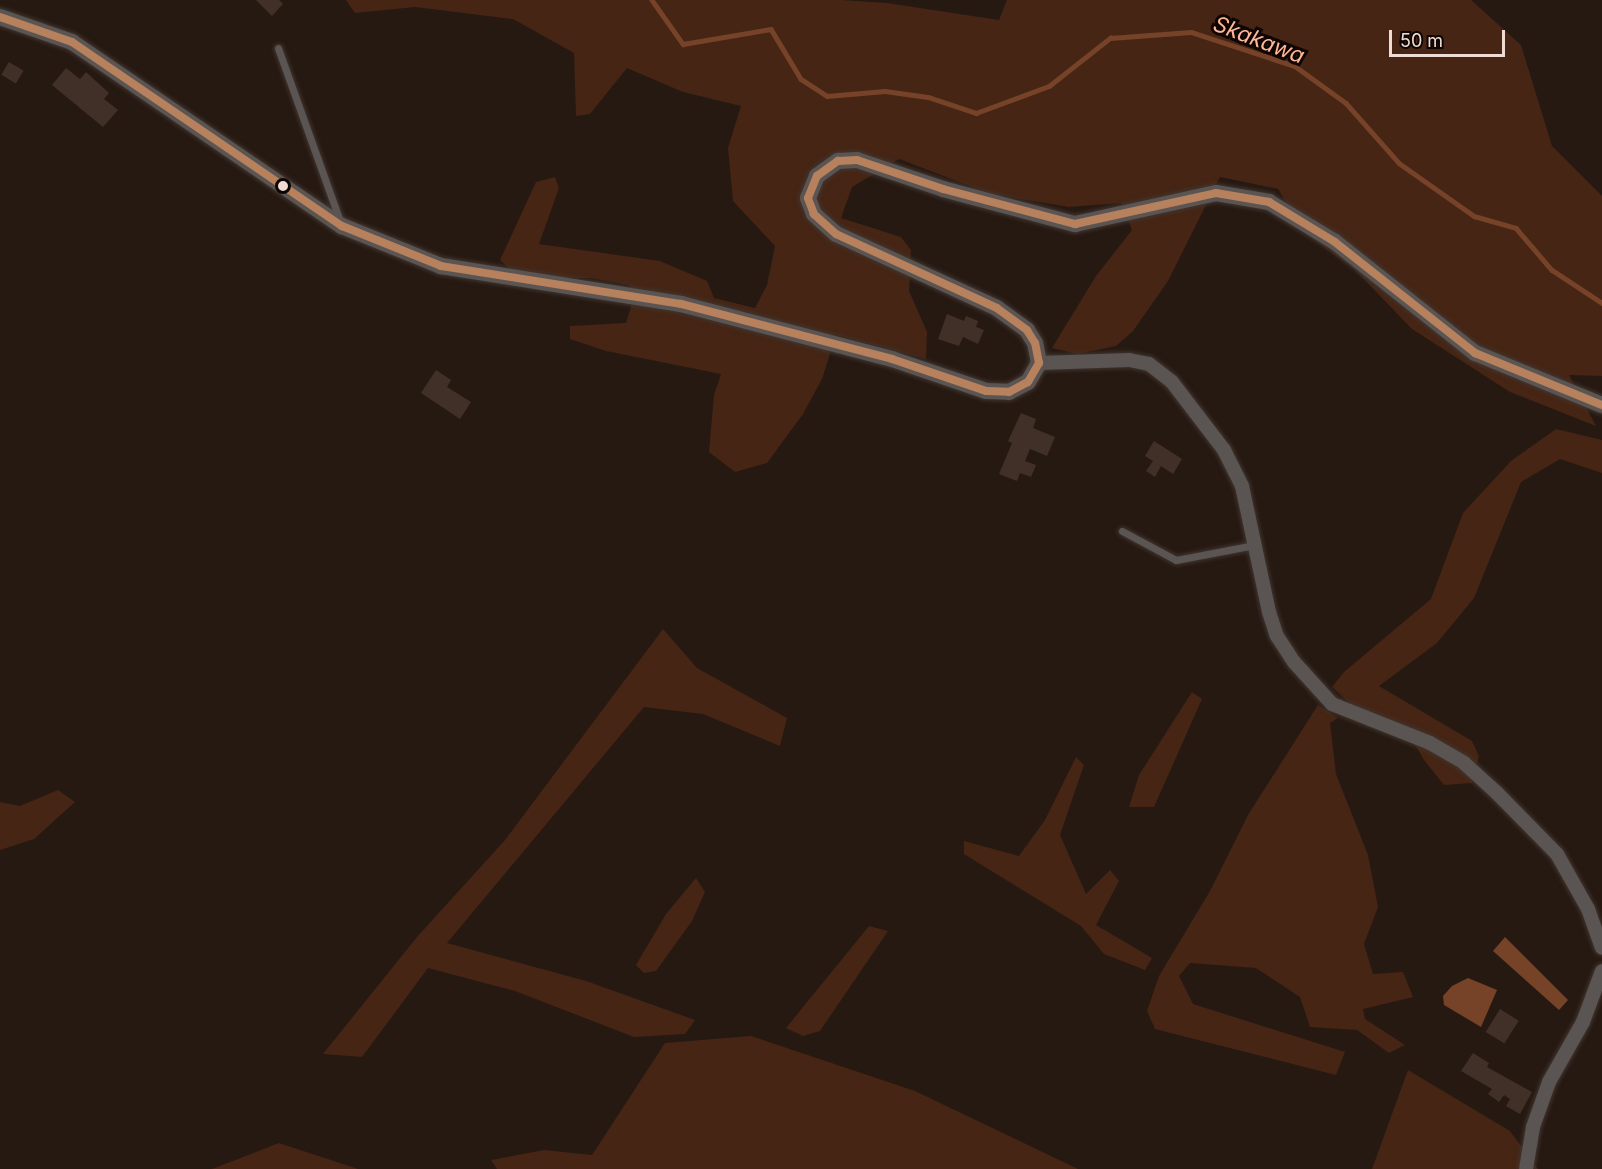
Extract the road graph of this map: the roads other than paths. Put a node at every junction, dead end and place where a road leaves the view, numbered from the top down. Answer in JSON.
{"nodes":[{"id":1,"x":0,"y":18,"type":"edge"},
{"id":2,"x":278,"y":48,"type":"dead end"},
{"id":3,"x":342,"y":226,"type":"junction"},
{"id":4,"x":1039,"y":363,"type":"junction"},
{"id":5,"x":1602,"y":405,"type":"edge"},
{"id":6,"x":1122,"y":531,"type":"dead end"},
{"id":7,"x":1257,"y":544,"type":"junction"},
{"id":8,"x":1602,"y":948,"type":"edge"},
{"id":9,"x":1602,"y":971,"type":"edge"},
{"id":10,"x":1526,"y":1169,"type":"edge"}],
"edges":[{"from":1,"to":3,"type":"street"},
{"from":2,"to":3,"type":"lane"},
{"from":3,"to":4,"type":"street"},
{"from":4,"to":5,"type":"street"},
{"from":4,"to":7,"type":"street"},
{"from":6,"to":7,"type":"lane"},
{"from":7,"to":8,"type":"street"},
{"from":9,"to":10,"type":"street"}]}
